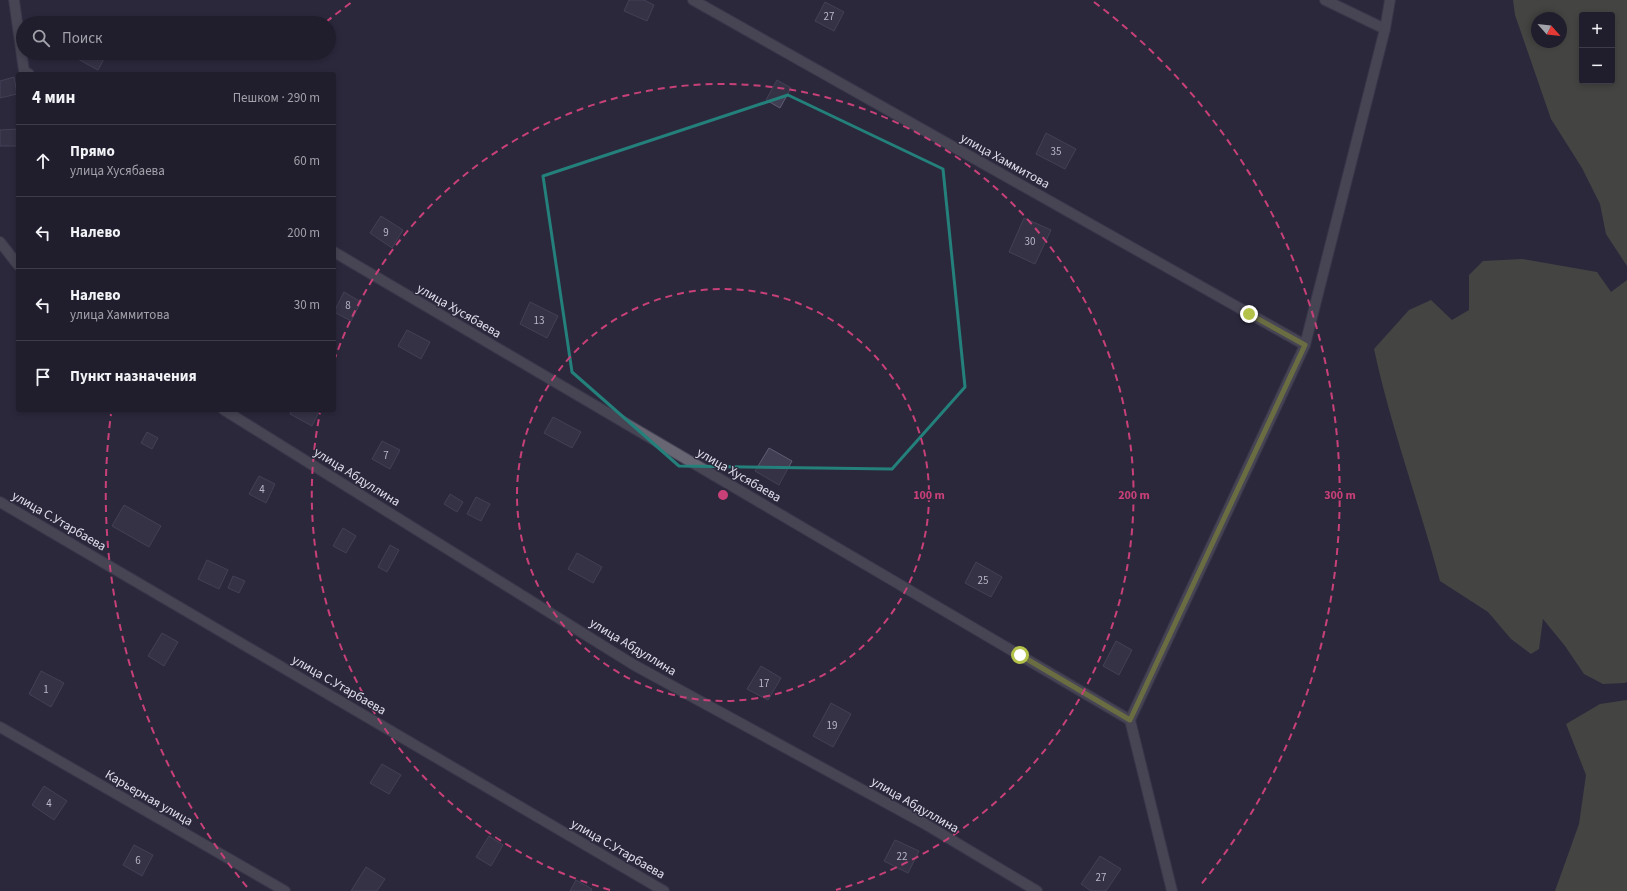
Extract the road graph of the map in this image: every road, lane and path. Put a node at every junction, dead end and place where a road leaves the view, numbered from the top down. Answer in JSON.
{"nodes":[{"id":1,"x":14,"y":0,"type":"edge"},
{"id":2,"x":693,"y":0,"type":"edge"},
{"id":3,"x":1325,"y":0,"type":"edge"},
{"id":4,"x":1390,"y":0,"type":"edge"},
{"id":5,"x":17,"y":16,"type":"edge"},
{"id":6,"x":1385,"y":29,"type":"junction"},
{"id":7,"x":25,"y":60,"type":"edge"},
{"id":8,"x":27,"y":72,"type":"edge"},
{"id":9,"x":0,"y":242,"type":"edge"},
{"id":10,"x":336,"y":253,"type":"edge"},
{"id":11,"x":16,"y":262,"type":"edge"},
{"id":12,"x":1305,"y":345,"type":"junction"},
{"id":13,"x":227,"y":412,"type":"edge"},
{"id":14,"x":0,"y":502,"type":"edge"},
{"id":15,"x":1130,"y":720,"type":"junction"},
{"id":16,"x":0,"y":727,"type":"edge"},
{"id":17,"x":285,"y":891,"type":"edge"},
{"id":18,"x":664,"y":891,"type":"edge"},
{"id":19,"x":1037,"y":891,"type":"edge"},
{"id":20,"x":1172,"y":891,"type":"edge"}],
"edges":[{"from":1,"to":5,"type":"street"},
{"from":2,"to":12,"type":"street","name":"улица Хаммитова"},
{"from":3,"to":6,"type":"street"},
{"from":4,"to":6,"type":"street"},
{"from":6,"to":12,"type":"street"},
{"from":7,"to":8,"type":"street"},
{"from":9,"to":11,"type":"street"},
{"from":10,"to":15,"type":"street","name":"улица Хусябаева"},
{"from":12,"to":15,"type":"street"},
{"from":13,"to":19,"type":"street","name":"улица Абдуллина"},
{"from":14,"to":18,"type":"street","name":"улица С.Утарбаева"},
{"from":15,"to":20,"type":"street"},
{"from":16,"to":17,"type":"street","name":"Карьерная улица"}]}
